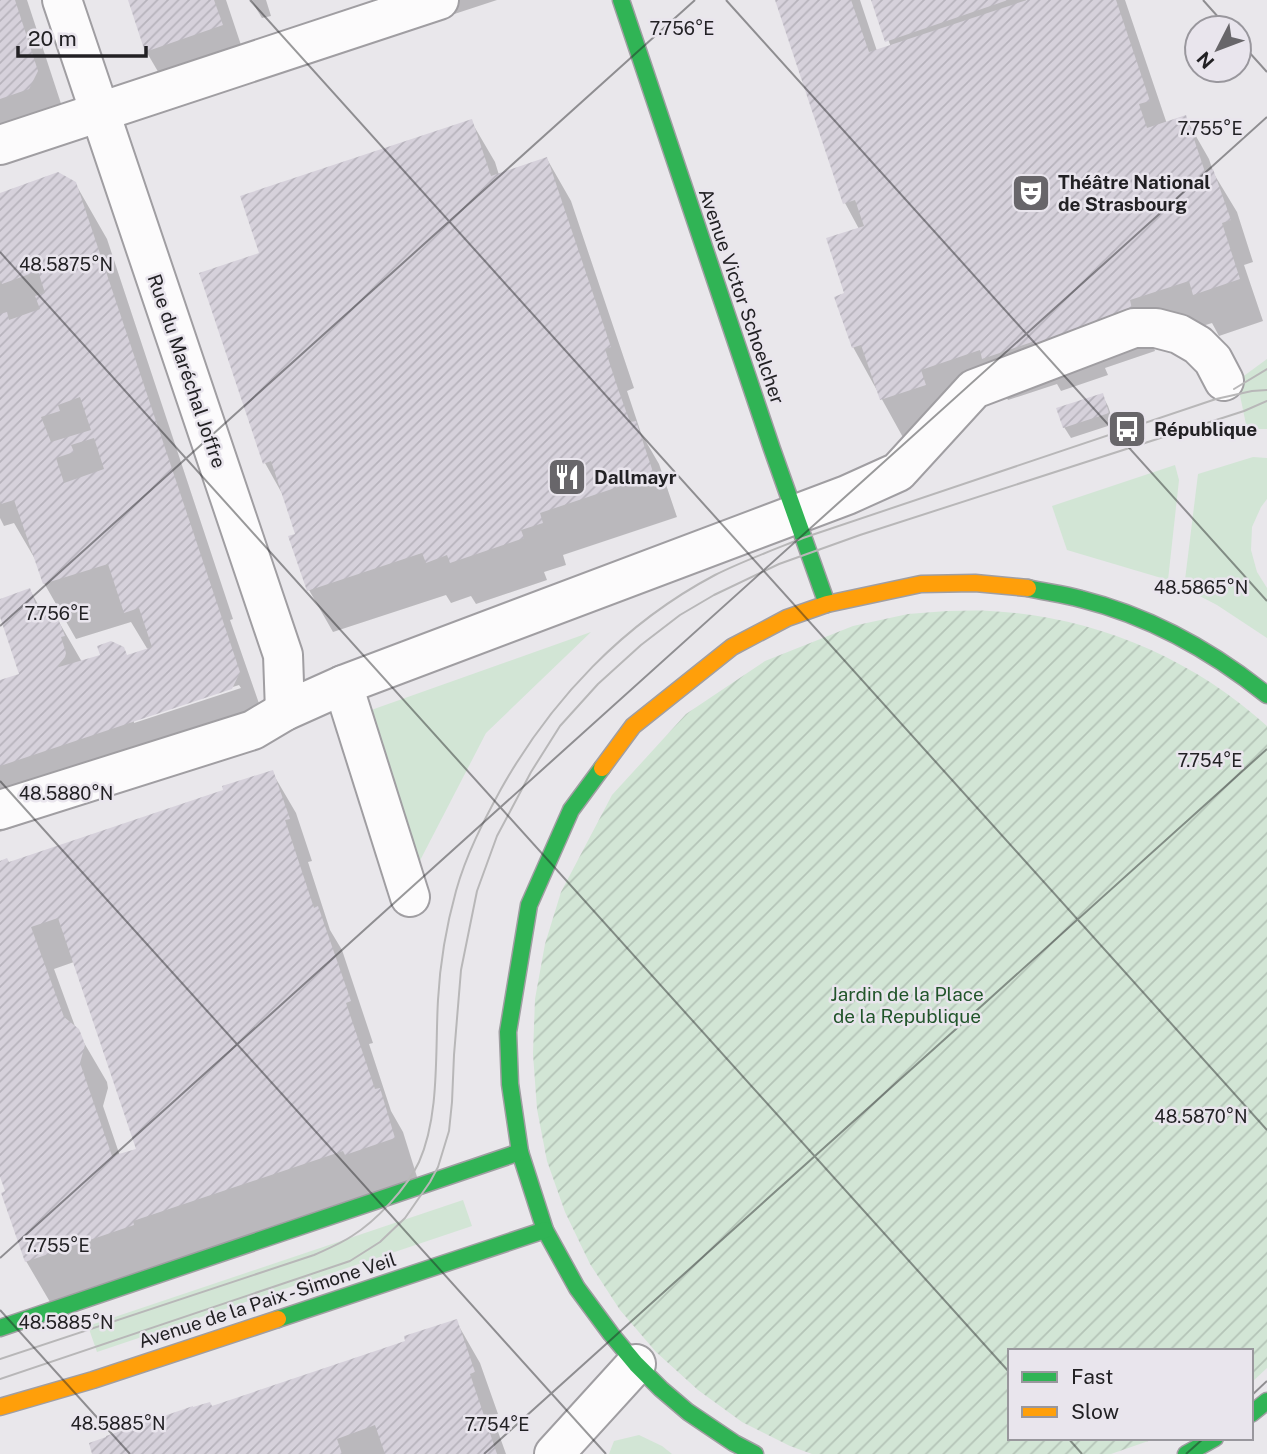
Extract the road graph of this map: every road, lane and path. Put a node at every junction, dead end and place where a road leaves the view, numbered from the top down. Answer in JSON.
{"nodes":[{"id":1,"x":62,"y":0,"type":"edge"},
{"id":2,"x":439,"y":0,"type":"edge"},
{"id":3,"x":621,"y":0,"type":"edge"},
{"id":4,"x":99,"y":111,"type":"junction"},
{"id":5,"x":0,"y":145,"type":"edge"},
{"id":6,"x":1224,"y":381,"type":"dead end"},
{"id":7,"x":794,"y":514,"type":"junction"},
{"id":8,"x":827,"y":604,"type":"junction"},
{"id":9,"x":343,"y":685,"type":"junction"},
{"id":10,"x":1267,"y":695,"type":"edge"},
{"id":11,"x":269,"y":720,"type":"junction"},
{"id":12,"x":0,"y":810,"type":"edge"},
{"id":13,"x":410,"y":897,"type":"dead end"},
{"id":14,"x":520,"y":1152,"type":"junction"},
{"id":15,"x":545,"y":1230,"type":"junction"},
{"id":16,"x":0,"y":1328,"type":"edge"},
{"id":17,"x":636,"y":1364,"type":"junction"},
{"id":18,"x":0,"y":1408,"type":"edge"},
{"id":19,"x":1211,"y":1440,"type":"edge"},
{"id":20,"x":554,"y":1454,"type":"edge"},
{"id":21,"x":755,"y":1454,"type":"edge"},
{"id":22,"x":1186,"y":1454,"type":"edge"}],
"edges":[{"from":1,"to":4,"type":"street","name":"Rue du Maréchal Joffre"},
{"from":2,"to":4,"type":"street"},
{"from":3,"to":7,"type":"street","name":"Avenue Victor Schoelcher"},
{"from":4,"to":5,"type":"street"},
{"from":4,"to":11,"type":"street","name":"Rue du Maréchal Joffre"},
{"from":6,"to":7,"type":"street"},
{"from":7,"to":8,"type":"street","name":"Avenue Victor Schoelcher"},
{"from":7,"to":9,"type":"street"},
{"from":8,"to":10,"type":"street"},
{"from":8,"to":14,"type":"street"},
{"from":9,"to":11,"type":"street"},
{"from":9,"to":13,"type":"street"},
{"from":11,"to":12,"type":"street"},
{"from":14,"to":15,"type":"street"},
{"from":14,"to":16,"type":"street"},
{"from":15,"to":17,"type":"street"},
{"from":15,"to":18,"type":"street","name":"Avenue de la Paix - Simone Veil"},
{"from":17,"to":20,"type":"street"},
{"from":17,"to":21,"type":"street"},
{"from":19,"to":22,"type":"street"}]}
